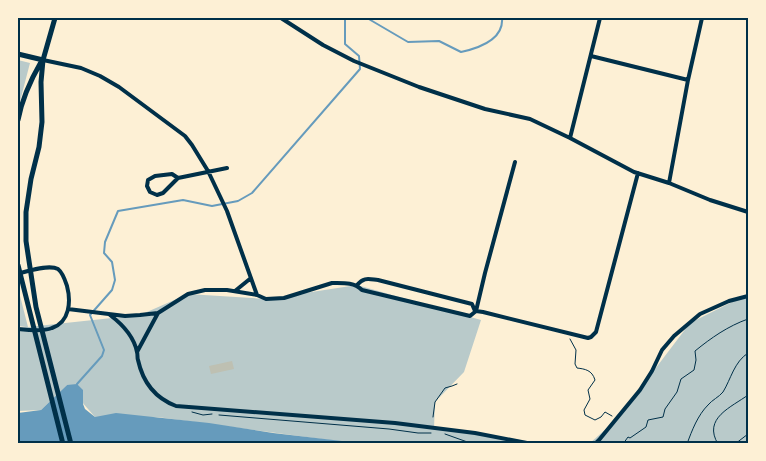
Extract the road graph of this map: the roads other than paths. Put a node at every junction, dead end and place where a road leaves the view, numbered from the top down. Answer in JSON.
{"nodes":[{"id":1,"x":55,"y":18,"type":"edge"},
{"id":2,"x":281,"y":18,"type":"edge"},
{"id":3,"x":600,"y":18,"type":"edge"},
{"id":4,"x":702,"y":18,"type":"edge"},
{"id":5,"x":18,"y":54,"type":"edge"},
{"id":6,"x":591,"y":56,"type":"junction"},
{"id":7,"x":43,"y":60,"type":"junction"},
{"id":8,"x":688,"y":80,"type":"junction"},
{"id":9,"x":18,"y":120,"type":"edge"},
{"id":10,"x":570,"y":138,"type":"junction"},
{"id":11,"x":515,"y":162,"type":"dead end"},
{"id":12,"x":226,"y":168,"type":"dead end"},
{"id":13,"x":208,"y":171,"type":"junction"},
{"id":14,"x":638,"y":173,"type":"junction"},
{"id":15,"x":178,"y":178,"type":"junction"},
{"id":16,"x":669,"y":184,"type":"junction"},
{"id":17,"x":748,"y":212,"type":"edge"},
{"id":18,"x":18,"y":265,"type":"edge"},
{"id":19,"x":31,"y":270,"type":"junction"},
{"id":20,"x":20,"y":273,"type":"junction"},
{"id":21,"x":251,"y":278,"type":"junction"},
{"id":22,"x":357,"y":285,"type":"junction"},
{"id":23,"x":235,"y":291,"type":"junction"},
{"id":24,"x":258,"y":295,"type":"junction"},
{"id":25,"x":748,"y":296,"type":"edge"},
{"id":26,"x":68,"y":309,"type":"junction"},
{"id":27,"x":476,"y":311,"type":"junction"},
{"id":28,"x":158,"y":313,"type":"junction"},
{"id":29,"x":110,"y":314,"type":"junction"},
{"id":30,"x":18,"y":329,"type":"edge"},
{"id":31,"x":138,"y":352,"type":"junction"},
{"id":32,"x":63,"y":444,"type":"edge"},
{"id":33,"x":71,"y":444,"type":"edge"},
{"id":34,"x":532,"y":444,"type":"edge"},
{"id":35,"x":594,"y":444,"type":"edge"}],
"edges":[{"from":1,"to":7,"type":"main road"},
{"from":2,"to":10,"type":"street"},
{"from":3,"to":6,"type":"street"},
{"from":4,"to":8,"type":"street"},
{"from":5,"to":7,"type":"main road"},
{"from":6,"to":8,"type":"street"},
{"from":6,"to":10,"type":"street"},
{"from":7,"to":9,"type":"main road"},
{"from":7,"to":13,"type":"street"},
{"from":7,"to":19,"type":"main road"},
{"from":8,"to":16,"type":"street"},
{"from":10,"to":14,"type":"street"},
{"from":11,"to":27,"type":"street"},
{"from":12,"to":13,"type":"street"},
{"from":13,"to":15,"type":"street"},
{"from":13,"to":21,"type":"street"},
{"from":14,"to":16,"type":"street"},
{"from":14,"to":27,"type":"street"},
{"from":15,"to":15,"type":"street"},
{"from":16,"to":17,"type":"street"},
{"from":18,"to":20,"type":"main road"},
{"from":19,"to":20,"type":"street"},
{"from":19,"to":26,"type":"street"},
{"from":19,"to":33,"type":"main road"},
{"from":20,"to":32,"type":"main road"},
{"from":21,"to":23,"type":"street"},
{"from":21,"to":24,"type":"street"},
{"from":22,"to":24,"type":"street"},
{"from":22,"to":27,"type":"street"},
{"from":22,"to":27,"type":"street"},
{"from":23,"to":24,"type":"street"},
{"from":23,"to":28,"type":"street"},
{"from":25,"to":35,"type":"street"},
{"from":26,"to":29,"type":"street"},
{"from":26,"to":30,"type":"street"},
{"from":28,"to":29,"type":"street"},
{"from":28,"to":31,"type":"street"},
{"from":29,"to":31,"type":"street"},
{"from":31,"to":34,"type":"street"}]}
